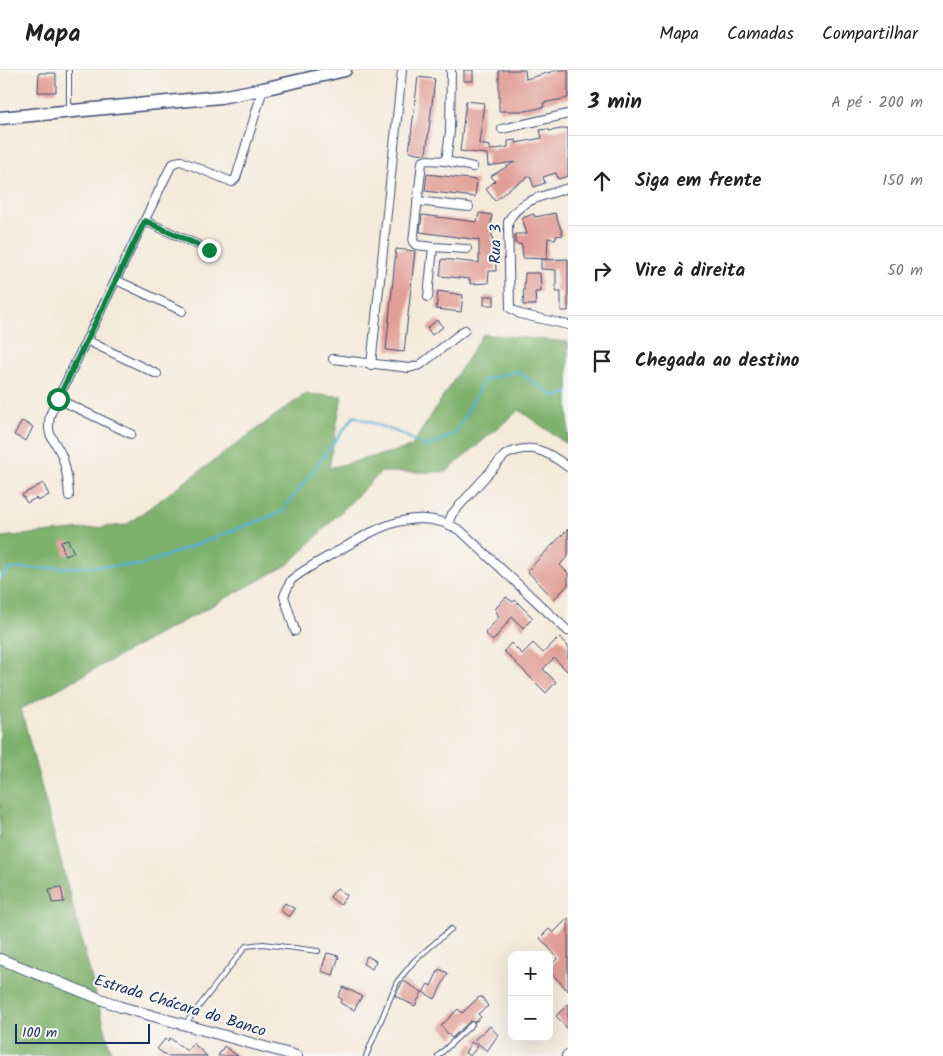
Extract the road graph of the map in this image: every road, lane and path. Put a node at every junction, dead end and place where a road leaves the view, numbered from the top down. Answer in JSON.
{"nodes":[{"id":1,"x":69,"y":70,"type":"edge"},
{"id":2,"x":344,"y":70,"type":"edge"},
{"id":3,"x":402,"y":70,"type":"edge"},
{"id":4,"x":451,"y":70,"type":"edge"},
{"id":5,"x":263,"y":89,"type":"junction"},
{"id":6,"x":69,"y":111,"type":"junction"},
{"id":7,"x":568,"y":114,"type":"edge"},
{"id":8,"x":0,"y":118,"type":"edge"},
{"id":9,"x":502,"y":129,"type":"dead end"},
{"id":10,"x":446,"y":161,"type":"junction"},
{"id":11,"x":473,"y":167,"type":"dead end"},
{"id":12,"x":568,"y":188,"type":"edge"},
{"id":13,"x":417,"y":201,"type":"junction"},
{"id":14,"x":469,"y":207,"type":"dead end"},
{"id":15,"x":145,"y":221,"type":"junction"},
{"id":16,"x":433,"y":246,"type":"junction"},
{"id":17,"x":467,"y":249,"type":"dead end"},
{"id":18,"x":209,"y":250,"type":"dead end"},
{"id":19,"x":116,"y":280,"type":"junction"},
{"id":20,"x":428,"y":297,"type":"dead end"},
{"id":21,"x":182,"y":311,"type":"dead end"},
{"id":22,"x":568,"y":325,"type":"edge"},
{"id":23,"x":465,"y":330,"type":"dead end"},
{"id":24,"x":86,"y":340,"type":"junction"},
{"id":25,"x":333,"y":360,"type":"dead end"},
{"id":26,"x":371,"y":365,"type":"junction"},
{"id":27,"x":156,"y":374,"type":"dead end"},
{"id":28,"x":58,"y":399,"type":"junction"},
{"id":29,"x":131,"y":434,"type":"dead end"},
{"id":30,"x":568,"y":467,"type":"edge"},
{"id":31,"x":69,"y":496,"type":"dead end"},
{"id":32,"x":448,"y":523,"type":"junction"},
{"id":33,"x":295,"y":631,"type":"dead end"},
{"id":34,"x":568,"y":631,"type":"edge"},
{"id":35,"x":451,"y":929,"type":"dead end"},
{"id":36,"x":318,"y":951,"type":"dead end"},
{"id":37,"x":0,"y":959,"type":"edge"},
{"id":38,"x":472,"y":1024,"type":"dead end"},
{"id":39,"x":185,"y":1026,"type":"junction"},
{"id":40,"x":297,"y":1056,"type":"edge"},
{"id":41,"x":366,"y":1056,"type":"edge"},
{"id":42,"x":438,"y":1056,"type":"edge"}],
"edges":[{"from":1,"to":6,"type":"lane"},
{"from":2,"to":5,"type":"main road"},
{"from":3,"to":26,"type":"street"},
{"from":4,"to":10,"type":"street"},
{"from":5,"to":6,"type":"main road"},
{"from":5,"to":15,"type":"street"},
{"from":6,"to":8,"type":"main road"},
{"from":7,"to":9,"type":"street"},
{"from":10,"to":11,"type":"street"},
{"from":10,"to":13,"type":"street"},
{"from":12,"to":22,"type":"street","name":"Rua 3"},
{"from":13,"to":14,"type":"street"},
{"from":13,"to":16,"type":"street"},
{"from":15,"to":18,"type":"street"},
{"from":15,"to":19,"type":"street"},
{"from":16,"to":17,"type":"street"},
{"from":16,"to":20,"type":"street"},
{"from":19,"to":21,"type":"street"},
{"from":19,"to":24,"type":"street"},
{"from":23,"to":26,"type":"street"},
{"from":24,"to":27,"type":"street"},
{"from":24,"to":28,"type":"street"},
{"from":25,"to":26,"type":"street"},
{"from":28,"to":29,"type":"street"},
{"from":28,"to":31,"type":"street"},
{"from":30,"to":32,"type":"street"},
{"from":32,"to":33,"type":"street"},
{"from":32,"to":34,"type":"street"},
{"from":35,"to":41,"type":"lane"},
{"from":36,"to":39,"type":"lane"},
{"from":37,"to":39,"type":"street","name":"Estrada Chácara do Banco"},
{"from":38,"to":42,"type":"lane"},
{"from":39,"to":40,"type":"street","name":"Estrada Chácara do Banco"}]}
